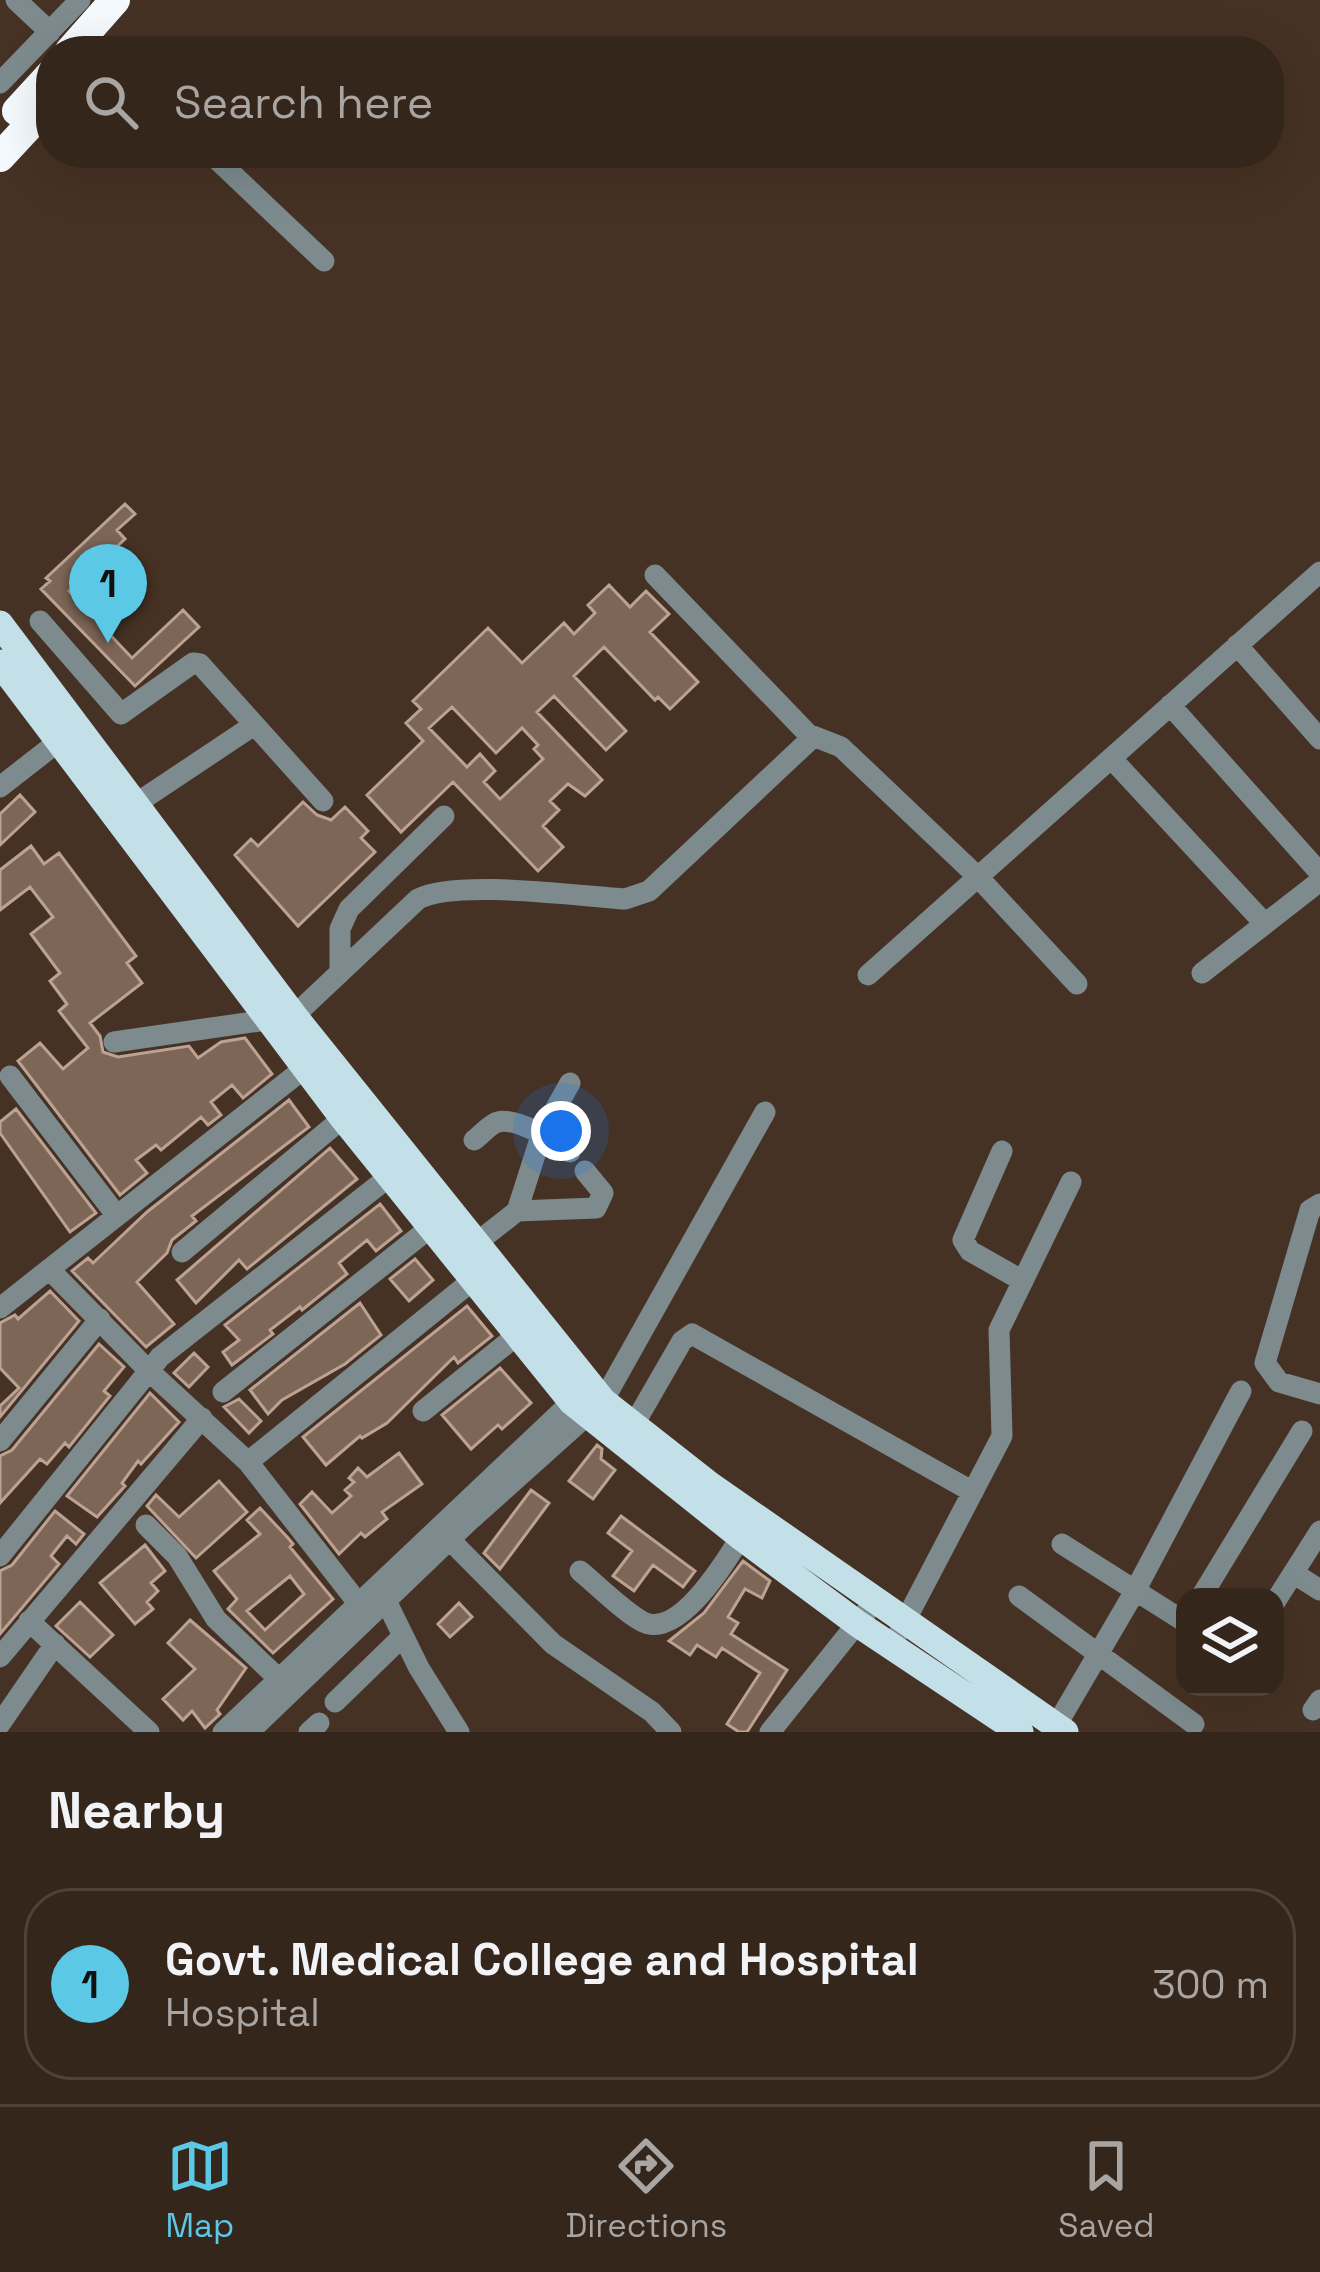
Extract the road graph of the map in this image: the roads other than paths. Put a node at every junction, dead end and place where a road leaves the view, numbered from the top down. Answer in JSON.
{"nodes":[{"id":1,"x":16,"y":0,"type":"edge"},
{"id":2,"x":80,"y":0,"type":"edge"},
{"id":3,"x":115,"y":0,"type":"edge"},
{"id":4,"x":140,"y":0,"type":"edge"},
{"id":5,"x":68,"y":36,"type":"edge"},
{"id":6,"x":82,"y":36,"type":"edge"},
{"id":7,"x":90,"y":36,"type":"edge"},
{"id":8,"x":95,"y":36,"type":"edge"},
{"id":9,"x":36,"y":67,"type":"edge"},
{"id":10,"x":0,"y":83,"type":"edge"},
{"id":11,"x":36,"y":90,"type":"edge"},
{"id":12,"x":36,"y":118,"type":"edge"},
{"id":13,"x":0,"y":129,"type":"edge"},
{"id":14,"x":0,"y":157,"type":"edge"},
{"id":15,"x":226,"y":168,"type":"edge"},
{"id":16,"x":324,"y":261,"type":"dead end"},
{"id":17,"x":1320,"y":572,"type":"edge"},
{"id":18,"x":656,"y":575,"type":"dead end"},
{"id":19,"x":40,"y":620,"type":"dead end"},
{"id":20,"x":0,"y":624,"type":"edge"},
{"id":21,"x":1237,"y":646,"type":"junction"},
{"id":22,"x":0,"y":663,"type":"edge"},
{"id":23,"x":1170,"y":705,"type":"junction"},
{"id":24,"x":254,"y":725,"type":"junction"},
{"id":25,"x":813,"y":737,"type":"junction"},
{"id":26,"x":1320,"y":739,"type":"edge"},
{"id":27,"x":59,"y":741,"type":"junction"},
{"id":28,"x":1111,"y":758,"type":"junction"},
{"id":29,"x":0,"y":787,"type":"edge"},
{"id":30,"x":323,"y":801,"type":"dead end"},
{"id":31,"x":137,"y":803,"type":"junction"},
{"id":32,"x":443,"y":816,"type":"dead end"},
{"id":33,"x":978,"y":877,"type":"junction"},
{"id":34,"x":1320,"y":877,"type":"edge"},
{"id":35,"x":1264,"y":924,"type":"junction"},
{"id":36,"x":340,"y":973,"type":"junction"},
{"id":37,"x":1202,"y":974,"type":"dead end"},
{"id":38,"x":868,"y":975,"type":"dead end"},
{"id":39,"x":1077,"y":984,"type":"dead end"},
{"id":40,"x":283,"y":1019,"type":"junction"},
{"id":41,"x":114,"y":1042,"type":"dead end"},
{"id":42,"x":306,"y":1067,"type":"junction"},
{"id":43,"x":10,"y":1076,"type":"dead end"},
{"id":44,"x":570,"y":1083,"type":"dead end"},
{"id":45,"x":765,"y":1112,"type":"dead end"},
{"id":46,"x":343,"y":1118,"type":"junction"},
{"id":47,"x":542,"y":1133,"type":"junction"},
{"id":48,"x":474,"y":1140,"type":"dead end"},
{"id":49,"x":1002,"y":1151,"type":"dead end"},
{"id":50,"x":570,"y":1152,"type":"dead end"},
{"id":51,"x":585,"y":1171,"type":"dead end"},
{"id":52,"x":390,"y":1176,"type":"junction"},
{"id":53,"x":1071,"y":1182,"type":"dead end"},
{"id":54,"x":1320,"y":1204,"type":"edge"},
{"id":55,"x":518,"y":1211,"type":"junction"},
{"id":56,"x":117,"y":1216,"type":"junction"},
{"id":57,"x":431,"y":1227,"type":"junction"},
{"id":58,"x":475,"y":1244,"type":"junction"},
{"id":59,"x":182,"y":1252,"type":"dead end"},
{"id":60,"x":50,"y":1269,"type":"junction"},
{"id":61,"x":472,"y":1280,"type":"junction"},
{"id":62,"x":1023,"y":1281,"type":"junction"},
{"id":63,"x":0,"y":1308,"type":"edge"},
{"id":64,"x":100,"y":1319,"type":"junction"},
{"id":65,"x":516,"y":1336,"type":"junction"},
{"id":66,"x":148,"y":1370,"type":"junction"},
{"id":67,"x":1241,"y":1391,"type":"dead end"},
{"id":68,"x":223,"y":1392,"type":"dead end"},
{"id":69,"x":1320,"y":1394,"type":"edge"},
{"id":70,"x":588,"y":1401,"type":"junction"},
{"id":71,"x":423,"y":1411,"type":"dead end"},
{"id":72,"x":202,"y":1418,"type":"junction"},
{"id":73,"x":633,"y":1426,"type":"junction"},
{"id":74,"x":1302,"y":1431,"type":"dead end"},
{"id":75,"x":0,"y":1441,"type":"edge"},
{"id":76,"x":248,"y":1462,"type":"junction"},
{"id":77,"x":973,"y":1492,"type":"junction"},
{"id":78,"x":146,"y":1525,"type":"dead end"},
{"id":79,"x":747,"y":1527,"type":"junction"},
{"id":80,"x":1320,"y":1531,"type":"edge"},
{"id":81,"x":450,"y":1540,"type":"junction"},
{"id":82,"x":1062,"y":1544,"type":"dead end"},
{"id":83,"x":0,"y":1556,"type":"edge"},
{"id":84,"x":580,"y":1571,"type":"dead end"},
{"id":85,"x":1293,"y":1573,"type":"junction"},
{"id":86,"x":1206,"y":1588,"type":"edge"},
{"id":87,"x":1284,"y":1588,"type":"edge"},
{"id":88,"x":1320,"y":1590,"type":"edge"},
{"id":89,"x":1135,"y":1591,"type":"junction"},
{"id":90,"x":1019,"y":1596,"type":"dead end"},
{"id":91,"x":370,"y":1606,"type":"junction"},
{"id":92,"x":866,"y":1613,"type":"junction"},
{"id":93,"x":1176,"y":1616,"type":"edge"},
{"id":94,"x":29,"y":1621,"type":"junction"},
{"id":95,"x":898,"y":1635,"type":"junction"},
{"id":96,"x":402,"y":1637,"type":"junction"},
{"id":97,"x":55,"y":1644,"type":"junction"},
{"id":98,"x":1100,"y":1652,"type":"junction"},
{"id":99,"x":0,"y":1657,"type":"edge"},
{"id":100,"x":278,"y":1678,"type":"junction"},
{"id":101,"x":335,"y":1702,"type":"dead end"},
{"id":102,"x":0,"y":1724,"type":"edge"},
{"id":103,"x":1194,"y":1724,"type":"dead end"},
{"id":104,"x":1060,"y":1729,"type":"edge"},
{"id":105,"x":149,"y":1732,"type":"edge"},
{"id":106,"x":223,"y":1732,"type":"edge"},
{"id":107,"x":249,"y":1732,"type":"edge"},
{"id":108,"x":459,"y":1732,"type":"edge"},
{"id":109,"x":671,"y":1732,"type":"edge"},
{"id":110,"x":770,"y":1732,"type":"edge"},
{"id":111,"x":1020,"y":1732,"type":"edge"}],
"edges":[{"from":1,"to":5,"type":"street"},
{"from":2,"to":6,"type":"street"},
{"from":3,"to":7,"type":"highway"},
{"from":4,"to":8,"type":"highway"},
{"from":9,"to":10,"type":"street"},
{"from":11,"to":13,"type":"highway"},
{"from":12,"to":14,"type":"highway"},
{"from":15,"to":16,"type":"street"},
{"from":17,"to":21,"type":"street"},
{"from":18,"to":25,"type":"street"},
{"from":19,"to":24,"type":"street"},
{"from":20,"to":31,"type":"main road"},
{"from":21,"to":23,"type":"street"},
{"from":21,"to":26,"type":"street"},
{"from":22,"to":27,"type":"main road"},
{"from":23,"to":28,"type":"street"},
{"from":23,"to":34,"type":"street"},
{"from":24,"to":30,"type":"street"},
{"from":24,"to":31,"type":"street"},
{"from":25,"to":33,"type":"street"},
{"from":25,"to":36,"type":"street"},
{"from":27,"to":29,"type":"street"},
{"from":27,"to":40,"type":"main road"},
{"from":28,"to":33,"type":"street"},
{"from":28,"to":35,"type":"street"},
{"from":31,"to":40,"type":"main road"},
{"from":32,"to":36,"type":"street"},
{"from":33,"to":38,"type":"street"},
{"from":33,"to":39,"type":"street"},
{"from":34,"to":35,"type":"street"},
{"from":35,"to":37,"type":"street"},
{"from":36,"to":40,"type":"street"},
{"from":40,"to":41,"type":"street"},
{"from":40,"to":42,"type":"main road"},
{"from":40,"to":58,"type":"main road"},
{"from":42,"to":46,"type":"main road"},
{"from":42,"to":56,"type":"street"},
{"from":43,"to":56,"type":"street"},
{"from":44,"to":47,"type":"street"},
{"from":45,"to":70,"type":"street"},
{"from":46,"to":52,"type":"main road"},
{"from":46,"to":59,"type":"street"},
{"from":47,"to":48,"type":"street"},
{"from":47,"to":50,"type":"street"},
{"from":47,"to":55,"type":"street"},
{"from":49,"to":62,"type":"street"},
{"from":51,"to":55,"type":"street"},
{"from":52,"to":57,"type":"main road"},
{"from":52,"to":66,"type":"street"},
{"from":53,"to":62,"type":"street"},
{"from":54,"to":69,"type":"street"},
{"from":55,"to":58,"type":"street"},
{"from":56,"to":60,"type":"street"},
{"from":57,"to":61,"type":"main road"},
{"from":57,"to":68,"type":"street"},
{"from":58,"to":70,"type":"main road"},
{"from":60,"to":63,"type":"street"},
{"from":60,"to":64,"type":"street"},
{"from":61,"to":65,"type":"main road"},
{"from":61,"to":76,"type":"street"},
{"from":62,"to":77,"type":"street"},
{"from":64,"to":66,"type":"street"},
{"from":64,"to":75,"type":"street"},
{"from":65,"to":70,"type":"main road"},
{"from":65,"to":71,"type":"street"},
{"from":66,"to":72,"type":"street"},
{"from":66,"to":83,"type":"street"},
{"from":67,"to":89,"type":"street"},
{"from":70,"to":73,"type":"main road"},
{"from":70,"to":79,"type":"main road"},
{"from":70,"to":81,"type":"street"},
{"from":70,"to":91,"type":"street"},
{"from":72,"to":76,"type":"street"},
{"from":72,"to":94,"type":"street"},
{"from":73,"to":77,"type":"street"},
{"from":73,"to":79,"type":"main road"},
{"from":74,"to":86,"type":"street"},
{"from":76,"to":91,"type":"street"},
{"from":77,"to":95,"type":"street"},
{"from":78,"to":100,"type":"street"},
{"from":79,"to":84,"type":"street"},
{"from":79,"to":92,"type":"main road"},
{"from":80,"to":85,"type":"street"},
{"from":81,"to":91,"type":"street"},
{"from":81,"to":109,"type":"street"},
{"from":82,"to":89,"type":"street"},
{"from":85,"to":87,"type":"street"},
{"from":85,"to":88,"type":"street"},
{"from":89,"to":93,"type":"street"},
{"from":89,"to":98,"type":"street"},
{"from":90,"to":98,"type":"street"},
{"from":91,"to":96,"type":"street"},
{"from":91,"to":100,"type":"street"},
{"from":91,"to":107,"type":"street"},
{"from":92,"to":95,"type":"main road"},
{"from":92,"to":110,"type":"street"},
{"from":94,"to":97,"type":"street"},
{"from":94,"to":99,"type":"street"},
{"from":95,"to":104,"type":"main road"},
{"from":95,"to":111,"type":"main road"},
{"from":96,"to":101,"type":"street"},
{"from":96,"to":108,"type":"street"},
{"from":97,"to":102,"type":"street"},
{"from":97,"to":105,"type":"street"},
{"from":98,"to":103,"type":"street"},
{"from":98,"to":104,"type":"street"},
{"from":100,"to":106,"type":"street"}]}
